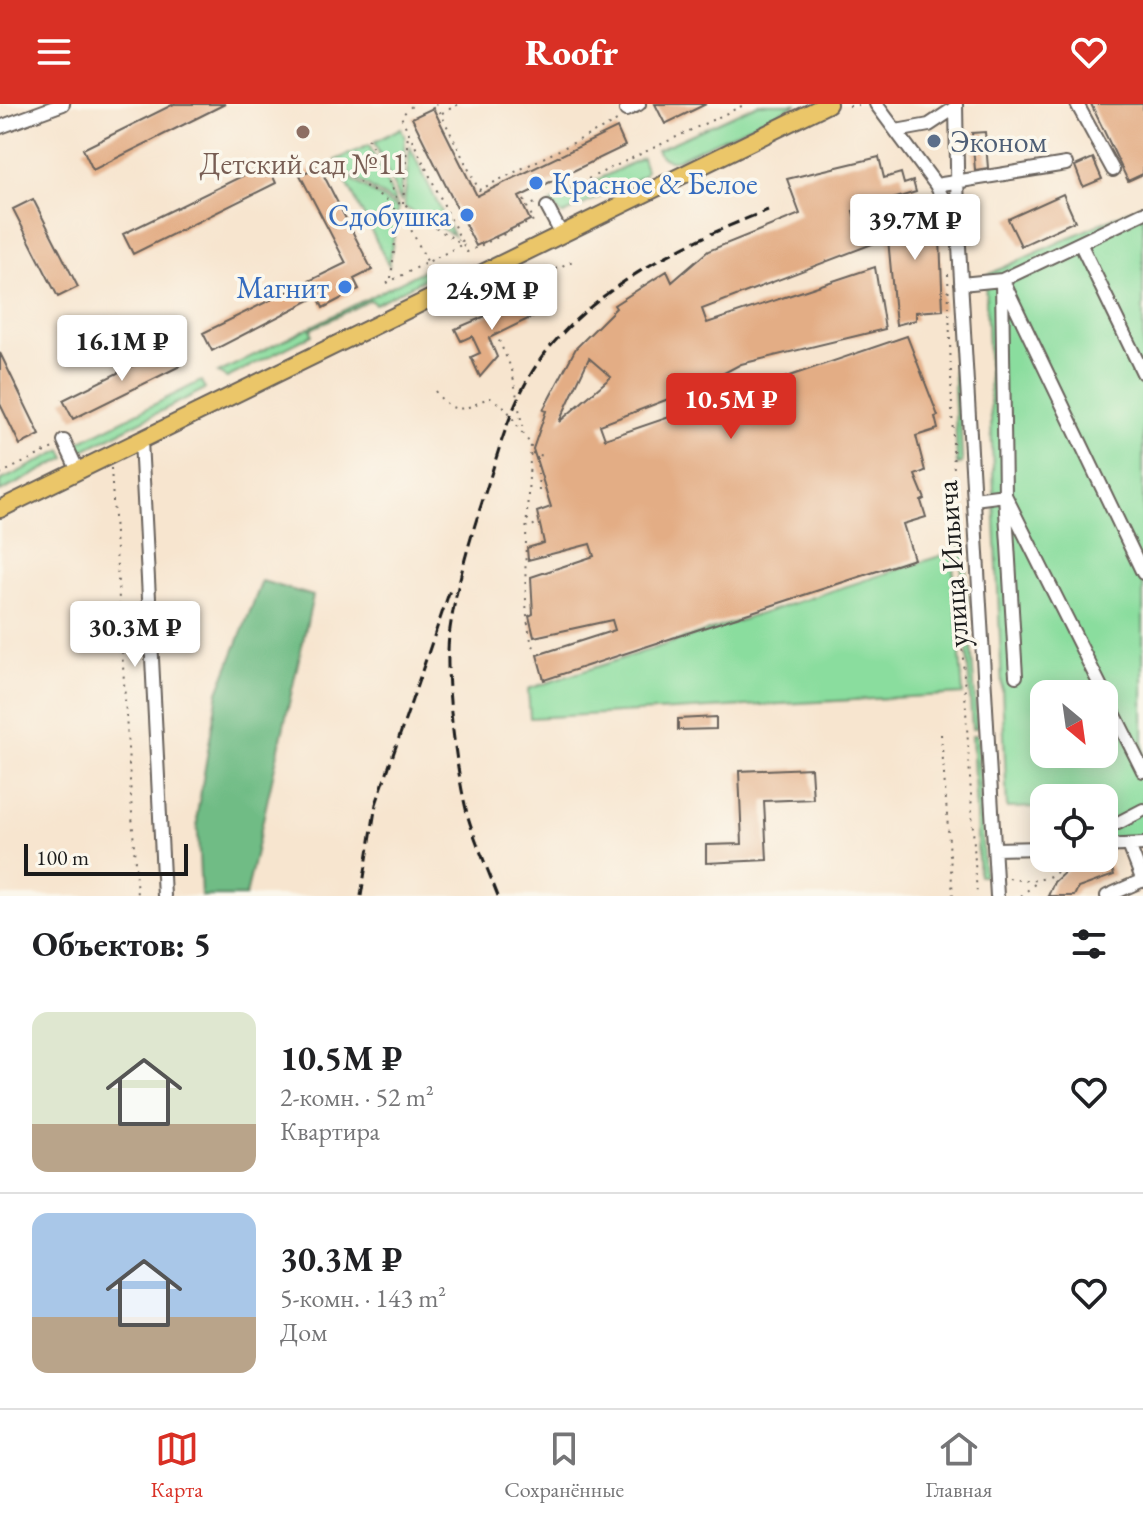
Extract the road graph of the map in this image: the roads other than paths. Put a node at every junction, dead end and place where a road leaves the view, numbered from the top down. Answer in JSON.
{"nodes":[{"id":1,"x":63,"y":104,"type":"edge"},
{"id":2,"x":639,"y":104,"type":"edge"},
{"id":3,"x":828,"y":104,"type":"edge"},
{"id":4,"x":876,"y":104,"type":"edge"},
{"id":5,"x":1077,"y":104,"type":"edge"},
{"id":6,"x":956,"y":106,"type":"edge"},
{"id":7,"x":627,"y":113,"type":"road end"},
{"id":8,"x":0,"y":127,"type":"edge"},
{"id":9,"x":896,"y":131,"type":"junction"},
{"id":10,"x":1066,"y":164,"type":"dead end"},
{"id":11,"x":1113,"y":170,"type":"dead end"},
{"id":12,"x":957,"y":182,"type":"junction"},
{"id":13,"x":936,"y":185,"type":"junction"},
{"id":14,"x":547,"y":207,"type":"dead end"},
{"id":15,"x":1143,"y":213,"type":"edge"},
{"id":16,"x":958,"y":229,"type":"junction"},
{"id":17,"x":562,"y":235,"type":"junction"},
{"id":18,"x":1080,"y":243,"type":"junction"},
{"id":19,"x":1002,"y":280,"type":"junction"},
{"id":20,"x":961,"y":284,"type":"junction"},
{"id":21,"x":1143,"y":373,"type":"edge"},
{"id":22,"x":141,"y":440,"type":"junction"},
{"id":23,"x":64,"y":441,"type":"road end"},
{"id":24,"x":78,"y":471,"type":"junction"},
{"id":25,"x":1005,"y":495,"type":"junction"},
{"id":26,"x":974,"y":499,"type":"junction"},
{"id":27,"x":0,"y":509,"type":"edge"},
{"id":28,"x":1143,"y":573,"type":"edge"},
{"id":29,"x":1016,"y":676,"type":"dead end"},
{"id":30,"x":1143,"y":771,"type":"edge"},
{"id":31,"x":1143,"y":810,"type":"edge"},
{"id":32,"x":1118,"y":823,"type":"dead end"},
{"id":33,"x":1143,"y":844,"type":"edge"},
{"id":34,"x":1118,"y":845,"type":"edge"},
{"id":35,"x":1129,"y":845,"type":"junction"},
{"id":36,"x":1030,"y":848,"type":"edge"},
{"id":37,"x":995,"y":849,"type":"junction"},
{"id":38,"x":1142,"y":881,"type":"edge"},
{"id":39,"x":164,"y":896,"type":"edge"},
{"id":40,"x":997,"y":896,"type":"edge"},
{"id":41,"x":1107,"y":896,"type":"edge"}],
"edges":[{"from":1,"to":8,"type":"street"},
{"from":2,"to":7,"type":"street"},
{"from":3,"to":17,"type":"main road"},
{"from":4,"to":9,"type":"street","name":"улица Ильича"},
{"from":5,"to":11,"type":"street"},
{"from":6,"to":9,"type":"street","name":"улица Ильича"},
{"from":6,"to":12,"type":"street","name":"улица Ильича"},
{"from":9,"to":13,"type":"street","name":"улица Ильича"},
{"from":10,"to":12,"type":"street"},
{"from":12,"to":13,"type":"street"},
{"from":12,"to":16,"type":"street","name":"улица Ильича"},
{"from":13,"to":16,"type":"street","name":"улица Ильича"},
{"from":14,"to":17,"type":"street"},
{"from":15,"to":18,"type":"street"},
{"from":16,"to":20,"type":"street","name":"улица Ильича"},
{"from":17,"to":22,"type":"main road"},
{"from":18,"to":19,"type":"street"},
{"from":18,"to":21,"type":"street"},
{"from":19,"to":20,"type":"street"},
{"from":19,"to":25,"type":"street"},
{"from":19,"to":28,"type":"street"},
{"from":20,"to":26,"type":"street","name":"улица Ильича"},
{"from":22,"to":24,"type":"main road"},
{"from":22,"to":39,"type":"street"},
{"from":23,"to":24,"type":"street"},
{"from":24,"to":27,"type":"main road"},
{"from":25,"to":26,"type":"street"},
{"from":25,"to":29,"type":"street"},
{"from":25,"to":30,"type":"street"},
{"from":26,"to":37,"type":"street","name":"улица Ильича"},
{"from":31,"to":32,"type":"street"},
{"from":33,"to":35,"type":"street"},
{"from":34,"to":35,"type":"street"},
{"from":35,"to":38,"type":"street"},
{"from":36,"to":37,"type":"street"},
{"from":37,"to":40,"type":"street","name":"улица Ильича"},
{"from":38,"to":41,"type":"street"}]}
